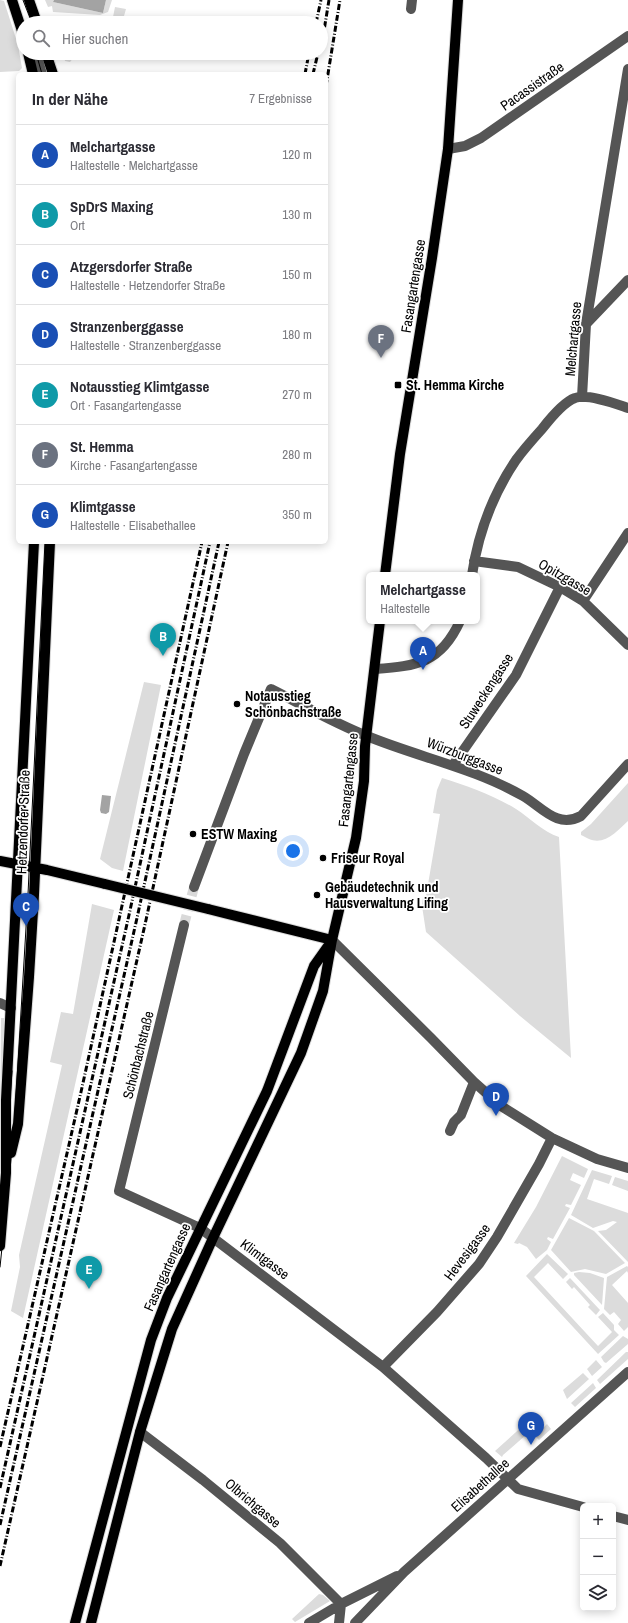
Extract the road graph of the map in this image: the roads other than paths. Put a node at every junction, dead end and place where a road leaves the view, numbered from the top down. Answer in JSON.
{"nodes":[{"id":1,"x":12,"y":0,"type":"edge"},
{"id":2,"x":29,"y":0,"type":"edge"},
{"id":3,"x":458,"y":0,"type":"edge"},
{"id":4,"x":18,"y":16,"type":"edge"},
{"id":5,"x":35,"y":16,"type":"edge"},
{"id":6,"x":628,"y":36,"type":"edge"},
{"id":7,"x":30,"y":60,"type":"edge"},
{"id":8,"x":38,"y":60,"type":"edge"},
{"id":9,"x":48,"y":60,"type":"edge"},
{"id":10,"x":628,"y":69,"type":"edge"},
{"id":11,"x":33,"y":72,"type":"edge"},
{"id":12,"x":41,"y":72,"type":"edge"},
{"id":13,"x":52,"y":72,"type":"edge"},
{"id":14,"x":448,"y":150,"type":"junction"},
{"id":15,"x":628,"y":280,"type":"edge"},
{"id":16,"x":586,"y":324,"type":"junction"},
{"id":17,"x":582,"y":397,"type":"junction"},
{"id":18,"x":628,"y":408,"type":"edge"},
{"id":19,"x":628,"y":533,"type":"edge"},
{"id":20,"x":34,"y":544,"type":"edge"},
{"id":21,"x":50,"y":544,"type":"edge"},
{"id":22,"x":474,"y":561,"type":"junction"},
{"id":23,"x":385,"y":572,"type":"edge"},
{"id":24,"x":472,"y":572,"type":"edge"},
{"id":25,"x":560,"y":587,"type":"junction"},
{"id":26,"x":582,"y":600,"type":"junction"},
{"id":27,"x":380,"y":624,"type":"edge"},
{"id":28,"x":459,"y":624,"type":"edge"},
{"id":29,"x":628,"y":645,"type":"edge"},
{"id":30,"x":375,"y":669,"type":"junction"},
{"id":31,"x":367,"y":736,"type":"junction"},
{"id":32,"x":628,"y":764,"type":"edge"},
{"id":33,"x":453,"y":765,"type":"junction"},
{"id":34,"x":0,"y":861,"type":"edge"},
{"id":35,"x":19,"y":865,"type":"junction"},
{"id":36,"x":35,"y":868,"type":"junction"},
{"id":37,"x":194,"y":887,"type":"tunnel mouth"},
{"id":38,"x":184,"y":925,"type":"tunnel mouth"},
{"id":39,"x":332,"y":940,"type":"junction"},
{"id":40,"x":0,"y":1003,"type":"edge"},
{"id":41,"x":11,"y":1008,"type":"junction"},
{"id":42,"x":474,"y":1082,"type":"junction"},
{"id":43,"x":450,"y":1130,"type":"dead end"},
{"id":44,"x":552,"y":1138,"type":"junction"},
{"id":45,"x":628,"y":1168,"type":"edge"},
{"id":46,"x":3,"y":1170,"type":"edge"},
{"id":47,"x":119,"y":1191,"type":"joint"},
{"id":48,"x":200,"y":1228,"type":"junction"},
{"id":49,"x":213,"y":1238,"type":"junction"},
{"id":50,"x":0,"y":1246,"type":"edge"},
{"id":51,"x":383,"y":1367,"type":"junction"},
{"id":52,"x":628,"y":1372,"type":"edge"},
{"id":53,"x":140,"y":1432,"type":"junction"},
{"id":54,"x":508,"y":1480,"type":"junction"},
{"id":55,"x":580,"y":1506,"type":"edge"},
{"id":56,"x":616,"y":1517,"type":"edge"},
{"id":57,"x":628,"y":1520,"type":"edge"},
{"id":58,"x":404,"y":1572,"type":"junction"},
{"id":59,"x":341,"y":1604,"type":"junction"},
{"id":60,"x":311,"y":1622,"type":"edge"},
{"id":61,"x":76,"y":1623,"type":"edge"},
{"id":62,"x":91,"y":1623,"type":"edge"},
{"id":63,"x":340,"y":1623,"type":"edge"},
{"id":64,"x":355,"y":1623,"type":"edge"}],
"edges":[{"from":1,"to":4,"type":"main road"},
{"from":2,"to":5,"type":"main road"},
{"from":3,"to":14,"type":"main road","name":"Fasangartengasse"},
{"from":6,"to":14,"type":"street","name":"Pacassistraße"},
{"from":7,"to":11,"type":"main road"},
{"from":8,"to":12,"type":"street"},
{"from":9,"to":13,"type":"main road"},
{"from":10,"to":16,"type":"street","name":"Melchartgasse"},
{"from":14,"to":23,"type":"main road","name":"Fasangartengasse"},
{"from":15,"to":16,"type":"street"},
{"from":16,"to":17,"type":"street","name":"Melchartgasse"},
{"from":17,"to":18,"type":"street"},
{"from":17,"to":22,"type":"street","name":"Melchartgasse"},
{"from":19,"to":26,"type":"street"},
{"from":20,"to":35,"type":"main road","name":"Hetzendorfer Straße"},
{"from":21,"to":36,"type":"main road","name":"Hetzendorfer Straße"},
{"from":22,"to":24,"type":"street","name":"Melchartgasse"},
{"from":22,"to":25,"type":"street","name":"Opitzgasse"},
{"from":25,"to":26,"type":"street","name":"Opitzgasse"},
{"from":25,"to":33,"type":"street","name":"Stuweckengasse"},
{"from":26,"to":29,"type":"street","name":"Opitzgasse"},
{"from":27,"to":30,"type":"main road","name":"Fasangartengasse"},
{"from":28,"to":30,"type":"street"},
{"from":30,"to":31,"type":"main road","name":"Fasangartengasse"},
{"from":31,"to":33,"type":"street","name":"Würzburggasse"},
{"from":31,"to":37,"type":"street","name":"Würzburggasse"},
{"from":31,"to":39,"type":"main road","name":"Fasangartengasse"},
{"from":32,"to":33,"type":"street","name":"Würzburggasse"},
{"from":34,"to":35,"type":"main road"},
{"from":35,"to":36,"type":"main road"},
{"from":35,"to":41,"type":"main road","name":"Hetzendorfer Straße"},
{"from":36,"to":39,"type":"main road","bridge":true},
{"from":36,"to":46,"type":"main road","name":"Hetzendorfer Straße"},
{"from":38,"to":47,"type":"street","name":"Schönbachstraße"},
{"from":39,"to":42,"type":"street"},
{"from":39,"to":48,"type":"main road","name":"Fasangartengasse"},
{"from":39,"to":49,"type":"main road","name":"Fasangartengasse"},
{"from":40,"to":41,"type":"street"},
{"from":41,"to":46,"type":"main road","name":"Hetzendorfer Straße"},
{"from":42,"to":43,"type":"street"},
{"from":42,"to":44,"type":"street"},
{"from":44,"to":45,"type":"street"},
{"from":44,"to":51,"type":"street","name":"Hevesigasse"},
{"from":46,"to":50,"type":"main road","name":"Hetzendorfer Straße"},
{"from":47,"to":48,"type":"street","name":"Klimtgasse"},
{"from":48,"to":49,"type":"street","name":"Klimtgasse"},
{"from":48,"to":61,"type":"main road","name":"Fasangartengasse"},
{"from":49,"to":51,"type":"street","name":"Klimtgasse"},
{"from":49,"to":53,"type":"main road","name":"Fasangartengasse"},
{"from":51,"to":54,"type":"street","name":"Klimtgasse"},
{"from":52,"to":54,"type":"street","name":"Elisabethallee"},
{"from":53,"to":59,"type":"street","name":"Olbrichgasse"},
{"from":53,"to":62,"type":"main road","name":"Fasangartengasse"},
{"from":54,"to":55,"type":"street","name":"Klimtgasse"},
{"from":54,"to":58,"type":"street","name":"Elisabethallee"},
{"from":56,"to":57,"type":"street"},
{"from":58,"to":59,"type":"street","name":"Elisabethallee"},
{"from":58,"to":64,"type":"street","name":"Elisabethallee"},
{"from":59,"to":60,"type":"street","name":"Elisabethallee"},
{"from":59,"to":63,"type":"street"}]}
